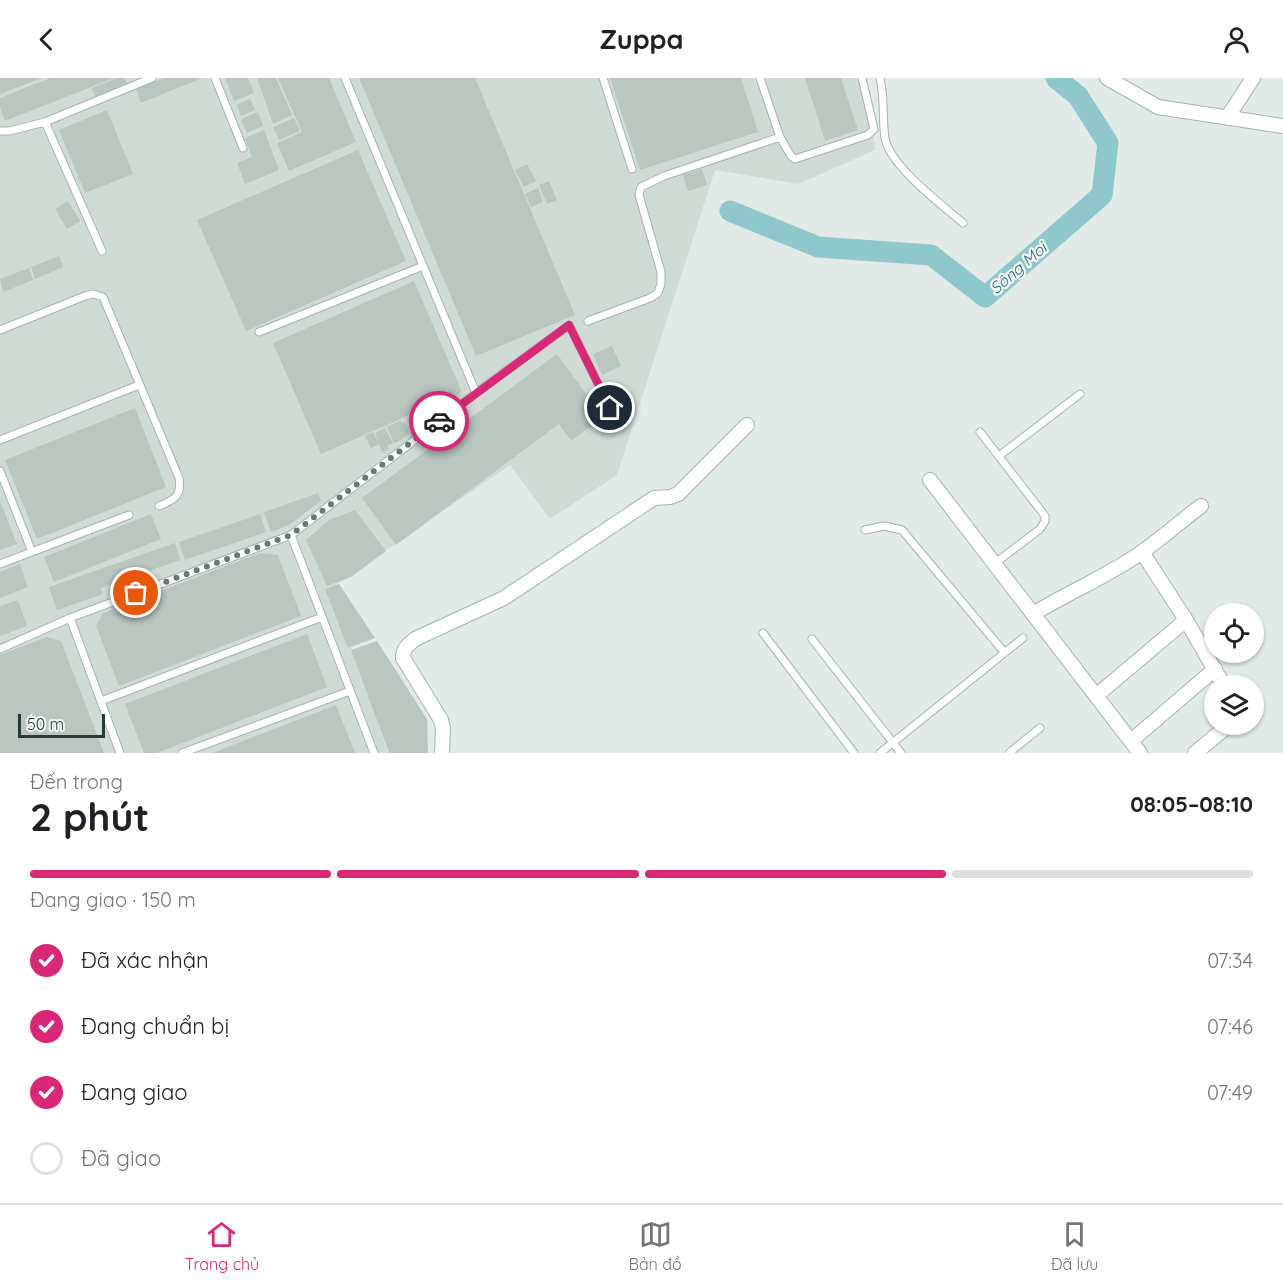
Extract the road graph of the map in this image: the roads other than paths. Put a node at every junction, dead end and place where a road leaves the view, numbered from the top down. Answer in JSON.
{"nodes":[{"id":1,"x":152,"y":78,"type":"edge"},
{"id":2,"x":216,"y":78,"type":"edge"},
{"id":3,"x":345,"y":78,"type":"edge"},
{"id":4,"x":603,"y":78,"type":"edge"},
{"id":5,"x":760,"y":78,"type":"edge"},
{"id":6,"x":862,"y":78,"type":"edge"},
{"id":7,"x":880,"y":78,"type":"edge"},
{"id":8,"x":1107,"y":78,"type":"edge"},
{"id":9,"x":1253,"y":78,"type":"edge"},
{"id":10,"x":1227,"y":118,"type":"junction"},
{"id":11,"x":45,"y":122,"type":"junction"},
{"id":12,"x":1283,"y":126,"type":"edge"},
{"id":13,"x":0,"y":131,"type":"edge"},
{"id":14,"x":780,"y":137,"type":"junction"},
{"id":15,"x":243,"y":148,"type":"dead end"},
{"id":16,"x":632,"y":169,"type":"dead end"},
{"id":17,"x":963,"y":223,"type":"dead end"},
{"id":18,"x":102,"y":251,"type":"dead end"},
{"id":19,"x":423,"y":266,"type":"junction"},
{"id":20,"x":588,"y":321,"type":"dead end"},
{"id":21,"x":0,"y":330,"type":"edge"},
{"id":22,"x":259,"y":332,"type":"dead end"},
{"id":23,"x":139,"y":385,"type":"junction"},
{"id":24,"x":476,"y":393,"type":"junction"},
{"id":25,"x":1080,"y":394,"type":"dead end"},
{"id":26,"x":610,"y":408,"type":"dead end"},
{"id":27,"x":747,"y":425,"type":"dead end"},
{"id":28,"x":980,"y":432,"type":"dead end"},
{"id":29,"x":0,"y":440,"type":"edge"},
{"id":30,"x":999,"y":456,"type":"junction"},
{"id":31,"x":0,"y":471,"type":"edge"},
{"id":32,"x":930,"y":480,"type":"dead end"},
{"id":33,"x":159,"y":506,"type":"dead end"},
{"id":34,"x":1201,"y":506,"type":"dead end"},
{"id":35,"x":129,"y":514,"type":"dead end"},
{"id":36,"x":866,"y":530,"type":"dead end"},
{"id":37,"x":291,"y":535,"type":"junction"},
{"id":38,"x":32,"y":552,"type":"junction"},
{"id":39,"x":1142,"y":552,"type":"junction"},
{"id":40,"x":0,"y":564,"type":"edge"},
{"id":41,"x":994,"y":564,"type":"junction"},
{"id":42,"x":1033,"y":614,"type":"junction"},
{"id":43,"x":322,"y":617,"type":"junction"},
{"id":44,"x":70,"y":618,"type":"junction"},
{"id":45,"x":1186,"y":620,"type":"junction"},
{"id":46,"x":763,"y":633,"type":"dead end"},
{"id":47,"x":1023,"y":638,"type":"dead end"},
{"id":48,"x":812,"y":639,"type":"dead end"},
{"id":49,"x":0,"y":648,"type":"edge"},
{"id":50,"x":1004,"y":652,"type":"junction"},
{"id":51,"x":1215,"y":669,"type":"junction"},
{"id":52,"x":1218,"y":675,"type":"edge"},
{"id":53,"x":350,"y":691,"type":"junction"},
{"id":54,"x":1096,"y":696,"type":"junction"},
{"id":55,"x":101,"y":701,"type":"junction"},
{"id":56,"x":1040,"y":728,"type":"dead end"},
{"id":57,"x":1217,"y":735,"type":"edge"},
{"id":58,"x":1131,"y":741,"type":"junction"},
{"id":59,"x":893,"y":744,"type":"junction"},
{"id":60,"x":120,"y":753,"type":"edge"},
{"id":61,"x":182,"y":753,"type":"edge"},
{"id":62,"x":374,"y":753,"type":"edge"},
{"id":63,"x":442,"y":753,"type":"edge"},
{"id":64,"x":854,"y":753,"type":"edge"},
{"id":65,"x":880,"y":753,"type":"edge"},
{"id":66,"x":901,"y":753,"type":"edge"},
{"id":67,"x":1009,"y":753,"type":"edge"},
{"id":68,"x":1140,"y":753,"type":"edge"},
{"id":69,"x":1195,"y":753,"type":"edge"}],
"edges":[{"from":1,"to":11,"type":"lane"},
{"from":2,"to":15,"type":"lane"},
{"from":3,"to":19,"type":"lane"},
{"from":4,"to":16,"type":"lane"},
{"from":5,"to":14,"type":"lane"},
{"from":6,"to":14,"type":"lane"},
{"from":7,"to":17,"type":"lane"},
{"from":8,"to":10,"type":"street"},
{"from":9,"to":10,"type":"street"},
{"from":10,"to":12,"type":"street"},
{"from":11,"to":13,"type":"lane"},
{"from":11,"to":18,"type":"lane"},
{"from":14,"to":20,"type":"lane"},
{"from":19,"to":22,"type":"lane"},
{"from":19,"to":24,"type":"lane"},
{"from":21,"to":23,"type":"lane"},
{"from":23,"to":29,"type":"lane"},
{"from":23,"to":33,"type":"lane"},
{"from":24,"to":26,"type":"lane"},
{"from":24,"to":37,"type":"lane"},
{"from":25,"to":30,"type":"lane"},
{"from":27,"to":63,"type":"street"},
{"from":28,"to":30,"type":"lane"},
{"from":30,"to":41,"type":"lane"},
{"from":31,"to":38,"type":"lane"},
{"from":32,"to":41,"type":"street"},
{"from":34,"to":39,"type":"street"},
{"from":35,"to":38,"type":"lane"},
{"from":36,"to":50,"type":"lane"},
{"from":37,"to":43,"type":"lane"},
{"from":37,"to":44,"type":"lane"},
{"from":38,"to":40,"type":"lane"},
{"from":39,"to":42,"type":"street"},
{"from":39,"to":45,"type":"street"},
{"from":41,"to":42,"type":"street"},
{"from":42,"to":54,"type":"street"},
{"from":43,"to":53,"type":"lane"},
{"from":43,"to":55,"type":"lane"},
{"from":44,"to":49,"type":"lane"},
{"from":44,"to":55,"type":"lane"},
{"from":45,"to":51,"type":"street"},
{"from":45,"to":54,"type":"street"},
{"from":46,"to":64,"type":"lane"},
{"from":47,"to":50,"type":"lane"},
{"from":48,"to":59,"type":"lane"},
{"from":50,"to":59,"type":"lane"},
{"from":51,"to":52,"type":"street"},
{"from":51,"to":58,"type":"street"},
{"from":53,"to":61,"type":"lane"},
{"from":53,"to":62,"type":"lane"},
{"from":54,"to":58,"type":"street"},
{"from":55,"to":60,"type":"lane"},
{"from":56,"to":67,"type":"lane"},
{"from":57,"to":69,"type":"street"},
{"from":58,"to":68,"type":"street"},
{"from":59,"to":65,"type":"lane"},
{"from":59,"to":66,"type":"lane"}]}
